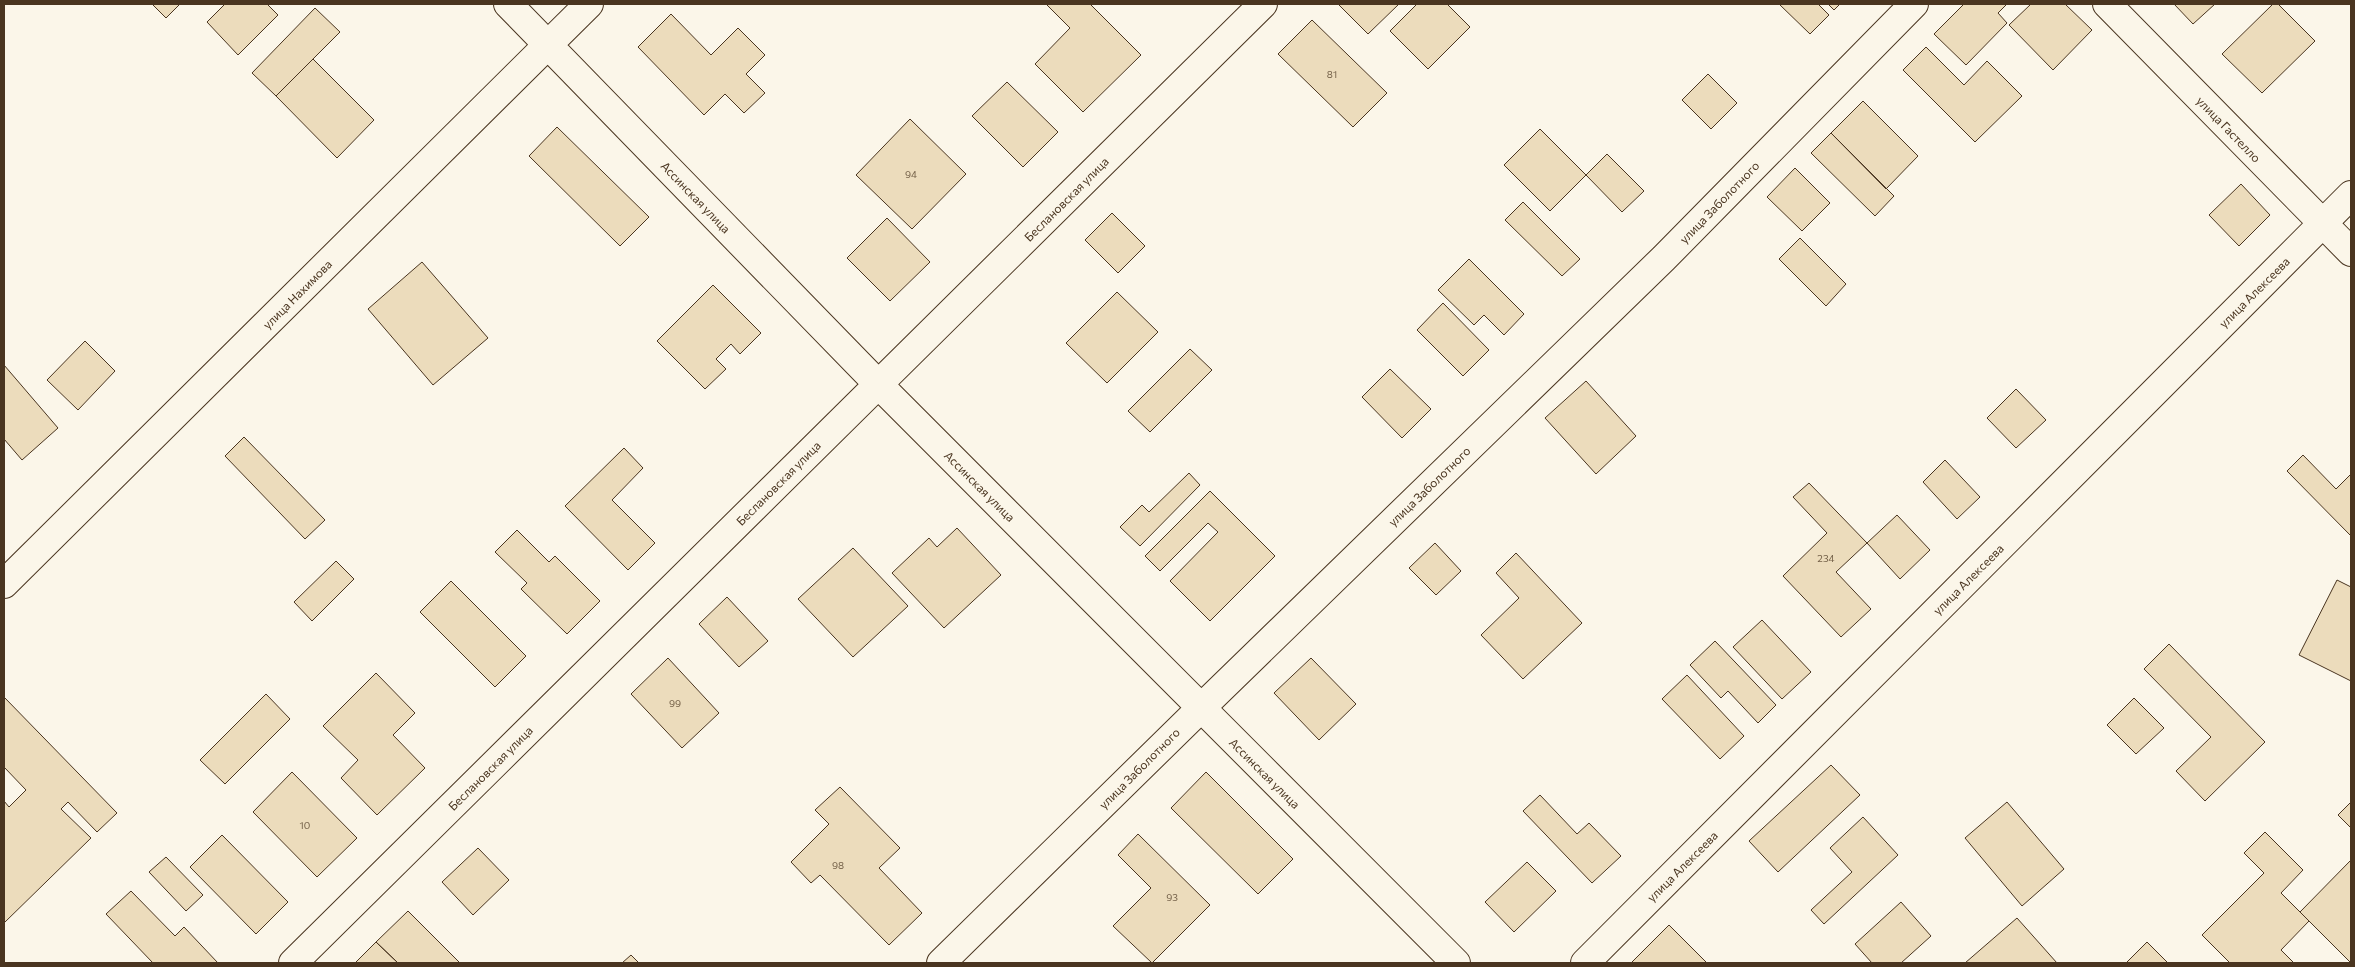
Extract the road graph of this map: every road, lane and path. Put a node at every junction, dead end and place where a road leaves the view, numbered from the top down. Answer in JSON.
{"nodes":[{"id":1,"x":508,"y":4,"type":"edge"},
{"id":2,"x":589,"y":4,"type":"edge"},
{"id":3,"x":1263,"y":4,"type":"edge"},
{"id":4,"x":1914,"y":4,"type":"edge"},
{"id":5,"x":2107,"y":4,"type":"edge"},
{"id":6,"x":548,"y":45,"type":"junction"},
{"id":7,"x":2351,"y":195,"type":"edge"},
{"id":8,"x":2322,"y":224,"type":"junction"},
{"id":9,"x":2351,"y":252,"type":"edge"},
{"id":10,"x":878,"y":384,"type":"junction"},
{"id":11,"x":4,"y":584,"type":"edge"},
{"id":12,"x":1200,"y":708,"type":"junction"},
{"id":13,"x":292,"y":963,"type":"edge"},
{"id":14,"x":941,"y":963,"type":"edge"},
{"id":15,"x":1456,"y":963,"type":"edge"},
{"id":16,"x":1585,"y":963,"type":"edge"}],
"edges":[{"from":1,"to":6,"type":"street","name":"Ассинская улица"},
{"from":2,"to":6,"type":"street","name":"улица Нахимова"},
{"from":3,"to":10,"type":"street","name":"Беслановская улица"},
{"from":4,"to":12,"type":"street","name":"улица Заболотного"},
{"from":5,"to":8,"type":"street","name":"улица Гастелло"},
{"from":6,"to":10,"type":"street","name":"Ассинская улица"},
{"from":6,"to":11,"type":"street","name":"улица Нахимова"},
{"from":7,"to":8,"type":"street","name":"улица Алексеева"},
{"from":8,"to":9,"type":"street","name":"улица Гастелло"},
{"from":8,"to":16,"type":"street","name":"улица Алексеева"},
{"from":10,"to":12,"type":"street","name":"Ассинская улица"},
{"from":10,"to":13,"type":"street","name":"Беслановская улица"},
{"from":12,"to":14,"type":"street","name":"улица Заболотного"},
{"from":12,"to":15,"type":"street","name":"Ассинская улица"}]}
